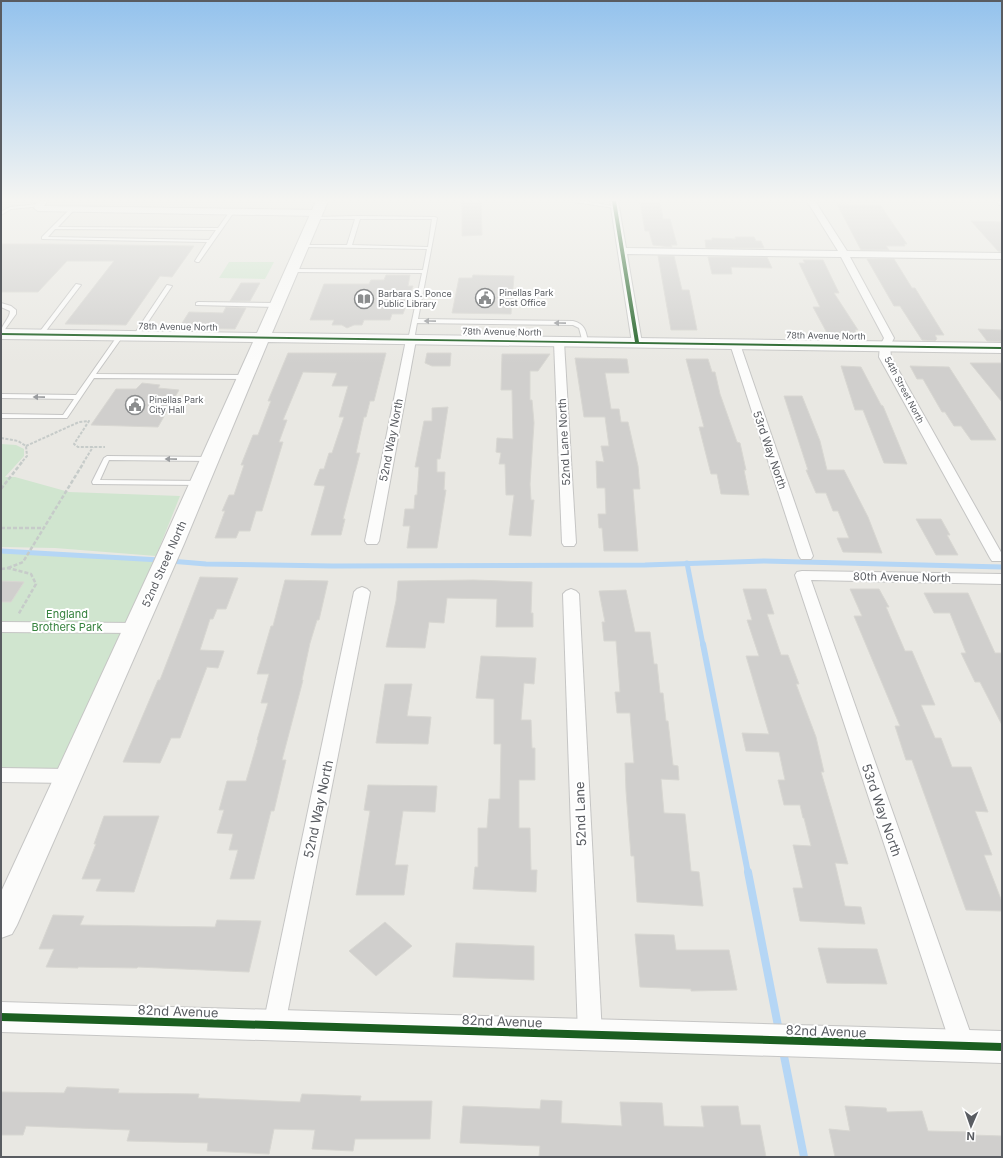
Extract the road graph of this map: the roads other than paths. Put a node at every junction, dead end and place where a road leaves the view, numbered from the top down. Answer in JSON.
{"nodes":[{"id":1,"x":202,"y":255,"type":"edge"},
{"id":2,"x":299,"y":255,"type":"edge"},
{"id":3,"x":429,"y":255,"type":"edge"},
{"id":4,"x":623,"y":255,"type":"edge"},
{"id":5,"x":845,"y":255,"type":"edge"},
{"id":6,"x":926,"y":255,"type":"edge"},
{"id":7,"x":1002,"y":256,"type":"edge"},
{"id":8,"x":197,"y":262,"type":"dead end"},
{"id":9,"x":292,"y":271,"type":"junction"},
{"id":10,"x":425,"y":272,"type":"junction"},
{"id":11,"x":78,"y":285,"type":"dead end"},
{"id":12,"x":169,"y":286,"type":"dead end"},
{"id":13,"x":198,"y":304,"type":"dead end"},
{"id":14,"x":1,"y":305,"type":"edge"},
{"id":15,"x":278,"y":305,"type":"junction"},
{"id":16,"x":414,"y":321,"type":"junction"},
{"id":17,"x":1,"y":331,"type":"edge"},
{"id":18,"x":1,"y":334,"type":"edge"},
{"id":19,"x":40,"y":335,"type":"junction"},
{"id":20,"x":120,"y":336,"type":"junction"},
{"id":21,"x":136,"y":336,"type":"junction"},
{"id":22,"x":263,"y":338,"type":"junction"},
{"id":23,"x":410,"y":340,"type":"junction"},
{"id":24,"x":559,"y":342,"type":"junction"},
{"id":25,"x":585,"y":342,"type":"junction"},
{"id":26,"x":637,"y":343,"type":"junction"},
{"id":27,"x":735,"y":344,"type":"junction"},
{"id":28,"x":885,"y":346,"type":"junction"},
{"id":29,"x":1002,"y":348,"type":"edge"},
{"id":30,"x":92,"y":376,"type":"junction"},
{"id":31,"x":246,"y":377,"type":"junction"},
{"id":32,"x":1,"y":396,"type":"edge"},
{"id":33,"x":78,"y":397,"type":"junction"},
{"id":34,"x":1,"y":416,"type":"edge"},
{"id":35,"x":210,"y":459,"type":"junction"},
{"id":36,"x":200,"y":483,"type":"junction"},
{"id":37,"x":372,"y":541,"type":"dead end"},
{"id":38,"x":569,"y":543,"type":"dead end"},
{"id":39,"x":806,"y":556,"type":"dead end"},
{"id":40,"x":997,"y":558,"type":"dead end"},
{"id":41,"x":802,"y":574,"type":"joint"},
{"id":42,"x":1002,"y":579,"type":"edge"},
{"id":43,"x":362,"y":592,"type":"dead end"},
{"id":44,"x":571,"y":594,"type":"dead end"},
{"id":45,"x":6,"y":627,"type":"edge"},
{"id":46,"x":135,"y":628,"type":"junction"},
{"id":47,"x":1,"y":775,"type":"edge"},
{"id":48,"x":68,"y":776,"type":"junction"},
{"id":49,"x":1,"y":925,"type":"edge"},
{"id":50,"x":1,"y":1017,"type":"edge"},
{"id":51,"x":274,"y":1025,"type":"junction"},
{"id":52,"x":590,"y":1034,"type":"junction"},
{"id":53,"x":963,"y":1046,"type":"junction"},
{"id":54,"x":1002,"y":1047,"type":"edge"}],
"edges":[{"from":1,"to":8,"type":"lane"},
{"from":2,"to":9,"type":"street","name":"52nd Street North"},
{"from":3,"to":10,"type":"lane"},
{"from":4,"to":26,"type":"street"},
{"from":5,"to":28,"type":"street","name":"54th Street North"},
{"from":6,"to":7,"type":"street"},
{"from":9,"to":10,"type":"lane"},
{"from":9,"to":15,"type":"street","name":"52nd Street North"},
{"from":10,"to":16,"type":"lane"},
{"from":11,"to":19,"type":"lane"},
{"from":12,"to":21,"type":"lane"},
{"from":13,"to":15,"type":"lane"},
{"from":14,"to":17,"type":"lane"},
{"from":15,"to":22,"type":"street","name":"52nd Street North"},
{"from":16,"to":23,"type":"lane"},
{"from":25,"to":16,"type":"lane","one_way":true},
{"from":18,"to":19,"type":"street","name":"78th Avenue North"},
{"from":19,"to":20,"type":"street","name":"78th Avenue North"},
{"from":20,"to":21,"type":"street","name":"78th Avenue North"},
{"from":20,"to":30,"type":"lane"},
{"from":21,"to":22,"type":"street","name":"78th Avenue North"},
{"from":22,"to":23,"type":"street","name":"78th Avenue North"},
{"from":22,"to":31,"type":"street","name":"52nd Street North"},
{"from":23,"to":24,"type":"street","name":"78th Avenue North"},
{"from":23,"to":37,"type":"street","name":"52nd Way North"},
{"from":24,"to":25,"type":"street","name":"78th Avenue North"},
{"from":24,"to":38,"type":"street","name":"52nd Lane North"},
{"from":25,"to":26,"type":"street","name":"78th Avenue North"},
{"from":26,"to":27,"type":"street","name":"78th Avenue North"},
{"from":27,"to":28,"type":"street","name":"78th Avenue North"},
{"from":27,"to":39,"type":"street","name":"53rd Way North"},
{"from":28,"to":29,"type":"street","name":"78th Avenue North"},
{"from":28,"to":40,"type":"street","name":"54th Street North"},
{"from":30,"to":31,"type":"lane"},
{"from":30,"to":33,"type":"lane"},
{"from":31,"to":35,"type":"street","name":"52nd Street North"},
{"from":33,"to":32,"type":"lane","one_way":true},
{"from":33,"to":34,"type":"lane"},
{"from":35,"to":36,"type":"street","name":"52nd Street North"},
{"from":35,"to":36,"type":"lane","one_way":true},
{"from":36,"to":46,"type":"street","name":"52nd Street North"},
{"from":41,"to":42,"type":"street","name":"80th Avenue North"},
{"from":41,"to":53,"type":"street","name":"53rd Way North"},
{"from":43,"to":51,"type":"street","name":"52nd Way North"},
{"from":44,"to":52,"type":"street","name":"52nd Lane"},
{"from":45,"to":46,"type":"street"},
{"from":46,"to":48,"type":"street","name":"52nd Street North"},
{"from":47,"to":48,"type":"street"},
{"from":48,"to":49,"type":"street","name":"52nd Street North"},
{"from":50,"to":51,"type":"street","name":"82nd Avenue"},
{"from":51,"to":52,"type":"street","name":"82nd Avenue"},
{"from":52,"to":53,"type":"street","name":"82nd Avenue"},
{"from":53,"to":54,"type":"street","name":"82nd Avenue"}]}
